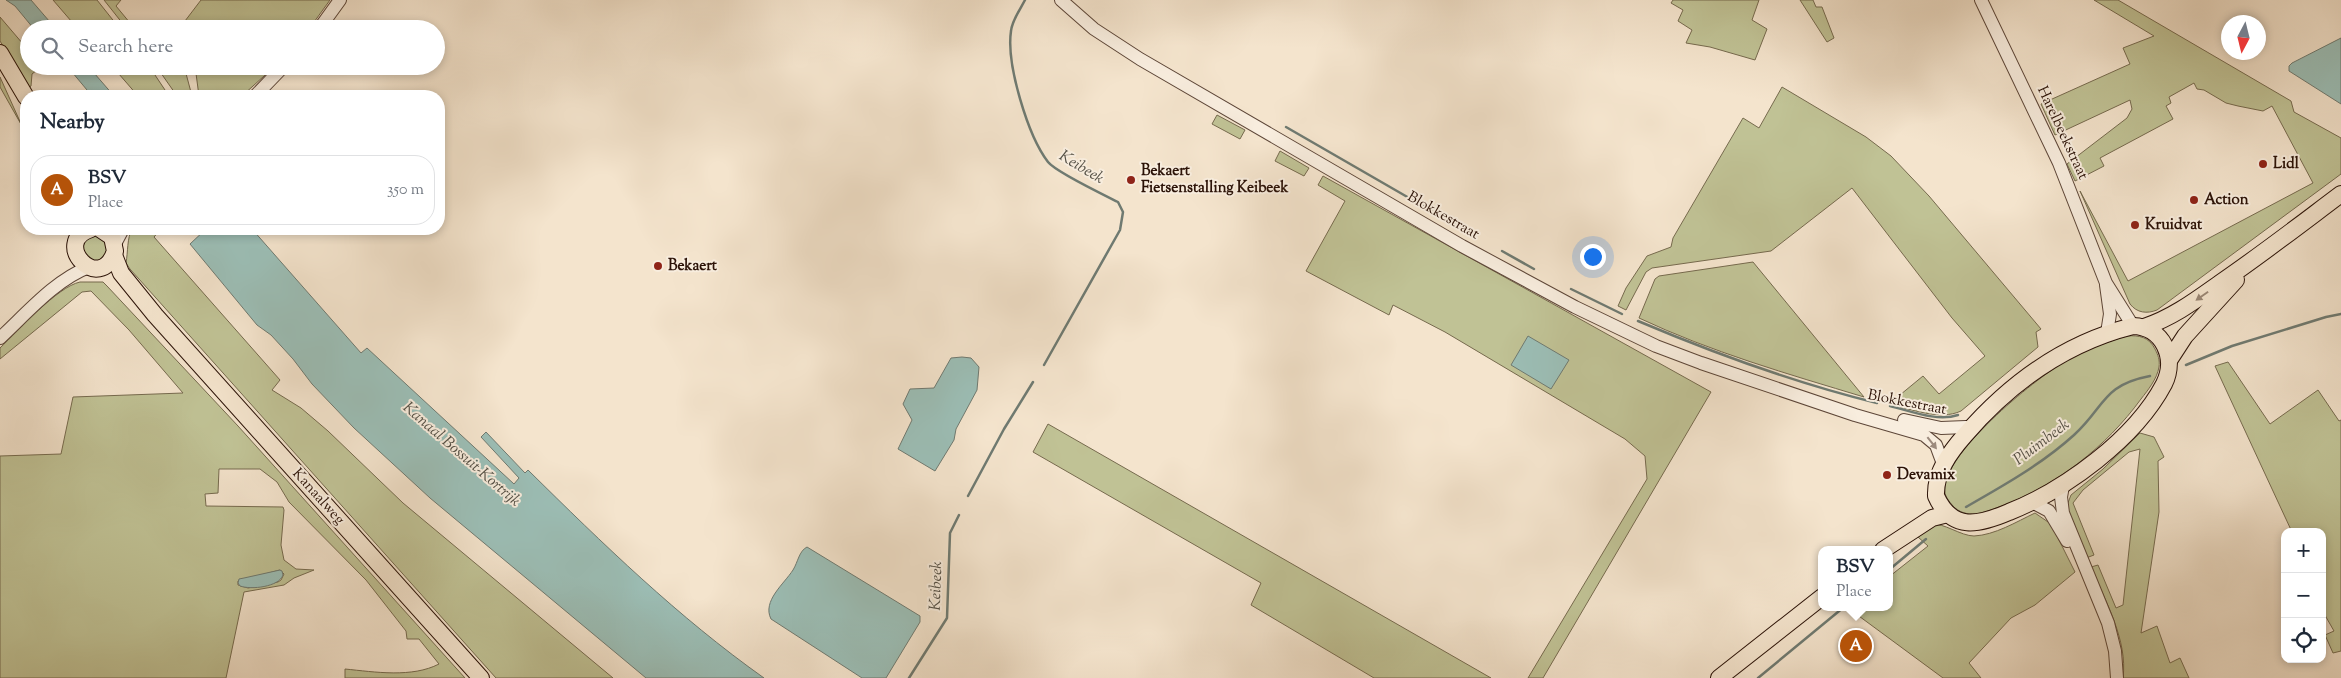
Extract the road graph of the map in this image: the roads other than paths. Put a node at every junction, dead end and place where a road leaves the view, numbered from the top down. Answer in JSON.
{"nodes":[{"id":1,"x":340,"y":0,"type":"edge"},
{"id":2,"x":1061,"y":0,"type":"edge"},
{"id":3,"x":1981,"y":0,"type":"edge"},
{"id":4,"x":326,"y":20,"type":"edge"},
{"id":5,"x":0,"y":53,"type":"edge"},
{"id":6,"x":275,"y":75,"type":"edge"},
{"id":7,"x":22,"y":90,"type":"edge"},
{"id":8,"x":261,"y":90,"type":"edge"},
{"id":9,"x":2341,"y":194,"type":"edge"},
{"id":10,"x":87,"y":235,"type":"edge"},
{"id":11,"x":107,"y":235,"type":"edge"},
{"id":12,"x":121,"y":235,"type":"edge"},
{"id":13,"x":114,"y":249,"type":"junction"},
{"id":14,"x":77,"y":255,"type":"junction"},
{"id":15,"x":2256,"y":258,"type":"junction"},
{"id":16,"x":93,"y":267,"type":"junction"},
{"id":17,"x":2106,"y":283,"type":"junction"},
{"id":18,"x":53,"y":289,"type":"junction"},
{"id":19,"x":155,"y":315,"type":"junction"},
{"id":20,"x":2138,"y":327,"type":"junction"},
{"id":21,"x":2107,"y":333,"type":"junction"},
{"id":22,"x":0,"y":338,"type":"edge"},
{"id":23,"x":2170,"y":358,"type":"junction"},
{"id":24,"x":1836,"y":407,"type":"junction"},
{"id":25,"x":1970,"y":429,"type":"junction"},
{"id":26,"x":1944,"y":464,"type":"junction"},
{"id":27,"x":2062,"y":486,"type":"junction"},
{"id":28,"x":1936,"y":496,"type":"junction"},
{"id":29,"x":2032,"y":502,"type":"junction"},
{"id":30,"x":1948,"y":514,"type":"junction"},
{"id":31,"x":1888,"y":546,"type":"edge"},
{"id":32,"x":1889,"y":546,"type":"edge"},
{"id":33,"x":2090,"y":582,"type":"junction"},
{"id":34,"x":1818,"y":600,"type":"edge"},
{"id":35,"x":481,"y":678,"type":"edge"},
{"id":36,"x":1719,"y":678,"type":"edge"},
{"id":37,"x":2117,"y":678,"type":"edge"}],
"edges":[{"from":1,"to":4,"type":"street"},
{"from":2,"to":24,"type":"street","name":"Blokkestraat"},
{"from":3,"to":17,"type":"street","name":"Harelbeekstraat"},
{"from":5,"to":7,"type":"main road"},
{"from":6,"to":8,"type":"street"},
{"from":9,"to":15,"type":"main road"},
{"from":10,"to":14,"type":"main road"},
{"from":11,"to":13,"type":"main road"},
{"from":12,"to":13,"type":"street"},
{"from":13,"to":16,"type":"main road"},
{"from":13,"to":19,"type":"main road","name":"Kanaalweg"},
{"from":14,"to":16,"type":"main road"},
{"from":14,"to":18,"type":"street"},
{"from":15,"to":20,"type":"main road","one_way":true},
{"from":15,"to":23,"type":"main road"},
{"from":16,"to":18,"type":"street"},
{"from":16,"to":19,"type":"main road","name":"Kanaalweg"},
{"from":17,"to":20,"type":"street","name":"Harelbeekstraat"},
{"from":17,"to":21,"type":"street","name":"Harelbeekstraat"},
{"from":18,"to":22,"type":"street"},
{"from":19,"to":35,"type":"main road","name":"Kanaalweg"},
{"from":20,"to":21,"type":"main road"},
{"from":20,"to":23,"type":"main road"},
{"from":21,"to":25,"type":"main road"},
{"from":23,"to":27,"type":"main road"},
{"from":24,"to":25,"type":"street","name":"Blokkestraat"},
{"from":24,"to":26,"type":"street","name":"Blokkestraat","one_way":true},
{"from":25,"to":26,"type":"main road"},
{"from":26,"to":28,"type":"main road"},
{"from":27,"to":29,"type":"main road"},
{"from":27,"to":33,"type":"street"},
{"from":28,"to":30,"type":"main road"},
{"from":28,"to":31,"type":"main road"},
{"from":29,"to":30,"type":"main road"},
{"from":29,"to":33,"type":"street"},
{"from":30,"to":32,"type":"main road"},
{"from":33,"to":37,"type":"street"},
{"from":34,"to":36,"type":"main road"}]}
